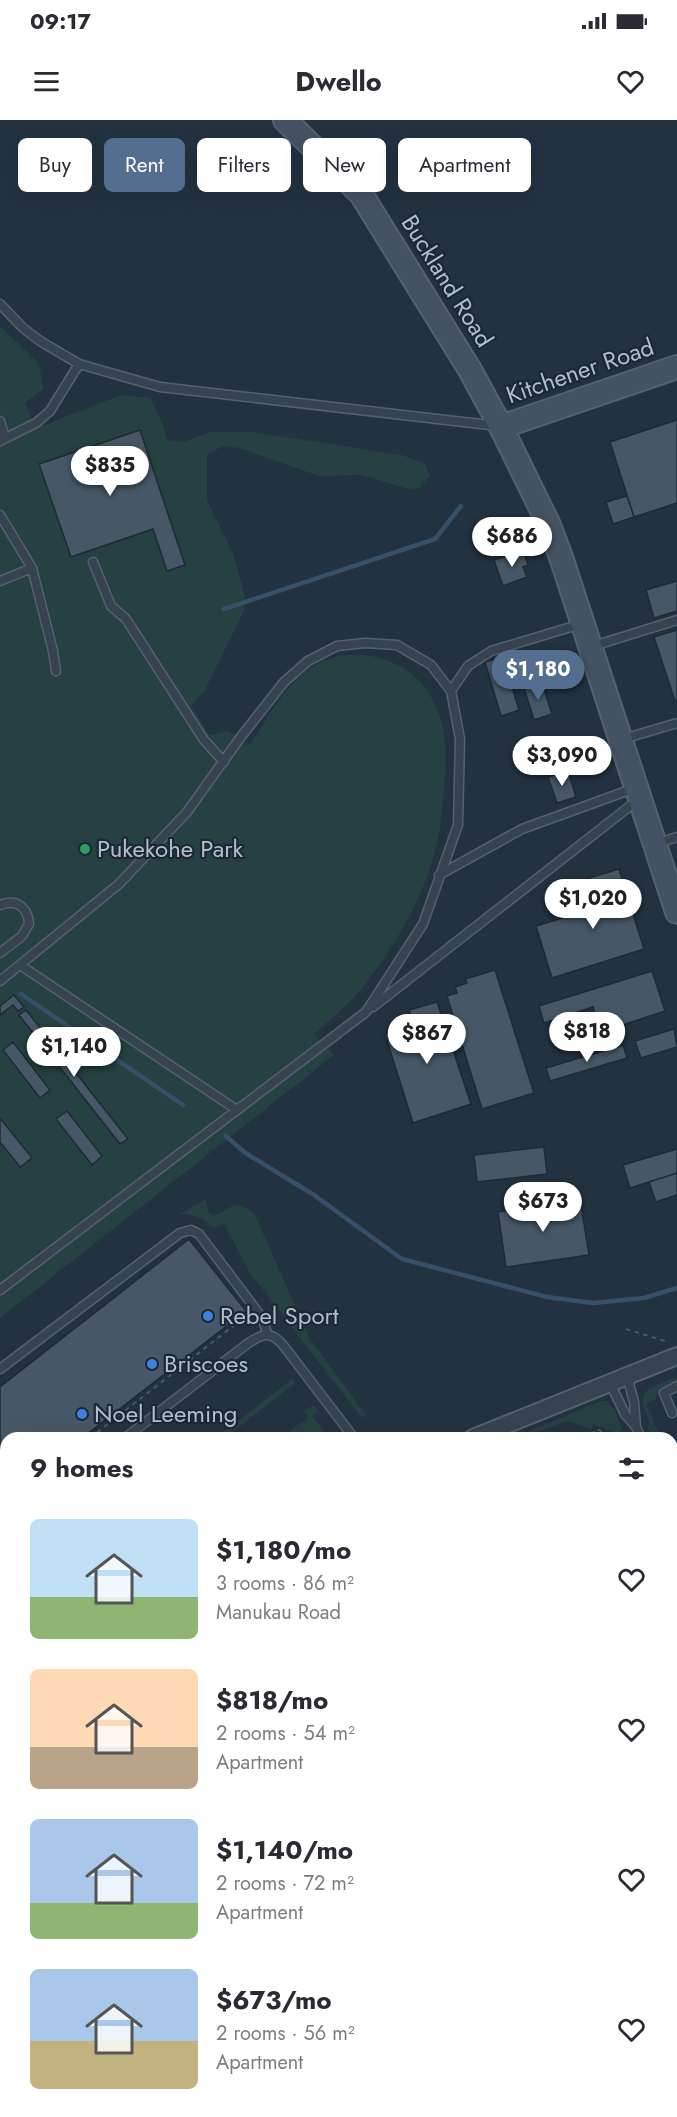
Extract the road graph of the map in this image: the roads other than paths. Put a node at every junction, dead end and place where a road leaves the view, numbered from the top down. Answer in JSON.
{"nodes":[{"id":1,"x":285,"y":120,"type":"edge"},
{"id":2,"x":0,"y":304,"type":"edge"},
{"id":3,"x":79,"y":364,"type":"junction"},
{"id":4,"x":677,"y":367,"type":"edge"},
{"id":5,"x":0,"y":422,"type":"edge"},
{"id":6,"x":501,"y":427,"type":"junction"},
{"id":7,"x":3,"y":440,"type":"edge"},
{"id":8,"x":0,"y":515,"type":"edge"},
{"id":9,"x":93,"y":562,"type":"dead end"},
{"id":10,"x":32,"y":568,"type":"junction"},
{"id":11,"x":0,"y":581,"type":"edge"},
{"id":12,"x":677,"y":620,"type":"edge"},
{"id":13,"x":582,"y":623,"type":"junction"},
{"id":14,"x":590,"y":647,"type":"junction"},
{"id":15,"x":56,"y":671,"type":"dead end"},
{"id":16,"x":451,"y":691,"type":"junction"},
{"id":17,"x":677,"y":723,"type":"edge"},
{"id":18,"x":621,"y":740,"type":"junction"},
{"id":19,"x":224,"y":762,"type":"junction"},
{"id":20,"x":638,"y":793,"type":"junction"},
{"id":21,"x":677,"y":837,"type":"edge"},
{"id":22,"x":655,"y":844,"type":"junction"},
{"id":23,"x":439,"y":875,"type":"junction"},
{"id":24,"x":675,"y":901,"type":"edge"},
{"id":25,"x":0,"y":905,"type":"edge"},
{"id":26,"x":0,"y":953,"type":"edge"},
{"id":27,"x":20,"y":965,"type":"junction"},
{"id":28,"x":0,"y":981,"type":"edge"},
{"id":29,"x":366,"y":1012,"type":"junction"},
{"id":30,"x":237,"y":1110,"type":"junction"},
{"id":31,"x":0,"y":1290,"type":"edge"},
{"id":32,"x":267,"y":1334,"type":"junction"},
{"id":33,"x":674,"y":1349,"type":"edge"},
{"id":34,"x":0,"y":1369,"type":"edge"},
{"id":35,"x":627,"y":1376,"type":"junction"},
{"id":36,"x":610,"y":1383,"type":"junction"},
{"id":37,"x":677,"y":1386,"type":"edge"},
{"id":38,"x":672,"y":1413,"type":"dead end"},
{"id":39,"x":636,"y":1427,"type":"junction"},
{"id":40,"x":135,"y":1431,"type":"edge"},
{"id":41,"x":349,"y":1432,"type":"edge"},
{"id":42,"x":488,"y":1432,"type":"edge"},
{"id":43,"x":638,"y":1432,"type":"edge"}],
"edges":[{"from":1,"to":6,"type":"main road","name":"Buckland Road"},
{"from":2,"to":3,"type":"lane"},
{"from":3,"to":6,"type":"lane"},
{"from":3,"to":7,"type":"lane"},
{"from":4,"to":6,"type":"main road","name":"Kitchener Road"},
{"from":5,"to":7,"type":"lane"},
{"from":6,"to":13,"type":"main road","name":"Buckland Road"},
{"from":8,"to":10,"type":"lane"},
{"from":9,"to":19,"type":"lane"},
{"from":10,"to":11,"type":"lane"},
{"from":10,"to":15,"type":"lane"},
{"from":12,"to":14,"type":"lane"},
{"from":13,"to":14,"type":"main road","name":"Buckland Road"},
{"from":13,"to":16,"type":"lane"},
{"from":14,"to":18,"type":"main road","name":"Buckland Road"},
{"from":16,"to":19,"type":"lane"},
{"from":16,"to":23,"type":"lane"},
{"from":17,"to":18,"type":"lane"},
{"from":18,"to":20,"type":"main road","name":"Buckland Road"},
{"from":19,"to":27,"type":"lane"},
{"from":20,"to":22,"type":"main road","name":"Buckland Road"},
{"from":20,"to":23,"type":"lane"},
{"from":20,"to":29,"type":"lane"},
{"from":21,"to":22,"type":"lane"},
{"from":22,"to":24,"type":"main road","name":"Buckland Road"},
{"from":23,"to":29,"type":"lane"},
{"from":25,"to":26,"type":"lane"},
{"from":27,"to":28,"type":"lane"},
{"from":27,"to":30,"type":"lane"},
{"from":29,"to":30,"type":"lane"},
{"from":30,"to":31,"type":"lane"},
{"from":32,"to":34,"type":"lane"},
{"from":32,"to":40,"type":"lane"},
{"from":32,"to":41,"type":"lane"},
{"from":33,"to":35,"type":"street"},
{"from":35,"to":36,"type":"street"},
{"from":35,"to":39,"type":"lane"},
{"from":36,"to":39,"type":"lane"},
{"from":36,"to":42,"type":"street"},
{"from":37,"to":38,"type":"lane"},
{"from":39,"to":43,"type":"lane"}]}
